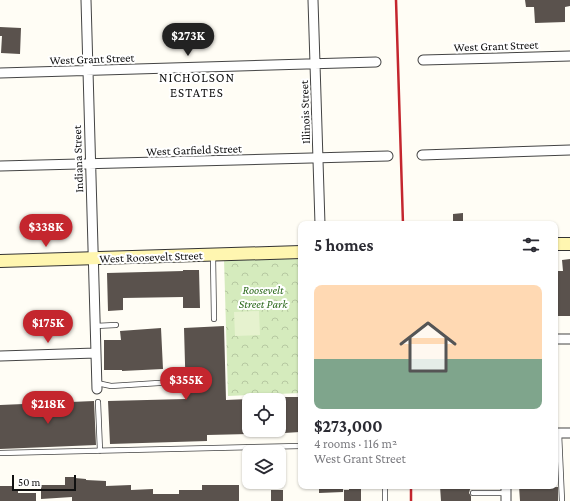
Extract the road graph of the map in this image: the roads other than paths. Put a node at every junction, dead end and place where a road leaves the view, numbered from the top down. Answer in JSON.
{"nodes":[{"id":1,"x":86,"y":0,"type":"edge"},
{"id":2,"x":313,"y":0,"type":"edge"},
{"id":3,"x":570,"y":56,"type":"edge"},
{"id":4,"x":423,"y":60,"type":"dead end"},
{"id":5,"x":376,"y":62,"type":"dead end"},
{"id":6,"x":315,"y":64,"type":"junction"},
{"id":7,"x":87,"y":71,"type":"junction"},
{"id":8,"x":0,"y":73,"type":"edge"},
{"id":9,"x":570,"y":150,"type":"edge"},
{"id":10,"x":422,"y":155,"type":"dead end"},
{"id":11,"x":388,"y":156,"type":"dead end"},
{"id":12,"x":318,"y":158,"type":"junction"},
{"id":13,"x":90,"y":164,"type":"junction"},
{"id":14,"x":0,"y":166,"type":"edge"},
{"id":15,"x":320,"y":221,"type":"edge"},
{"id":16,"x":558,"y":244,"type":"edge"},
{"id":17,"x":570,"y":244,"type":"edge"},
{"id":18,"x":298,"y":252,"type":"edge"},
{"id":19,"x":213,"y":254,"type":"junction"},
{"id":20,"x":93,"y":258,"type":"junction"},
{"id":21,"x":0,"y":261,"type":"edge"},
{"id":22,"x":214,"y":319,"type":"dead end"},
{"id":23,"x":116,"y":325,"type":"dead end"},
{"id":24,"x":95,"y":326,"type":"junction"},
{"id":25,"x":558,"y":339,"type":"edge"},
{"id":26,"x":570,"y":339,"type":"edge"},
{"id":27,"x":96,"y":353,"type":"junction"},
{"id":28,"x":0,"y":356,"type":"edge"},
{"id":29,"x":175,"y":382,"type":"dead end"},
{"id":30,"x":97,"y":386,"type":"joint"},
{"id":31,"x":98,"y":402,"type":"dead end"},
{"id":32,"x":558,"y":433,"type":"edge"},
{"id":33,"x":570,"y":433,"type":"edge"},
{"id":34,"x":298,"y":446,"type":"edge"},
{"id":35,"x":558,"y":447,"type":"edge"},
{"id":36,"x":100,"y":451,"type":"junction"},
{"id":37,"x":0,"y":453,"type":"edge"},
{"id":38,"x":385,"y":489,"type":"edge"},
{"id":39,"x":473,"y":493,"type":"dead end"},
{"id":40,"x":506,"y":493,"type":"edge"},
{"id":41,"x":385,"y":501,"type":"edge"},
{"id":42,"x":562,"y":501,"type":"edge"}],
"edges":[{"from":1,"to":7,"type":"street","name":"Indiana Street"},
{"from":2,"to":6,"type":"street","name":"Illinois Street"},
{"from":3,"to":4,"type":"street","name":"West Grant Street"},
{"from":5,"to":6,"type":"street","name":"West Grant Street"},
{"from":6,"to":7,"type":"street","name":"West Grant Street"},
{"from":6,"to":12,"type":"street","name":"Illinois Street"},
{"from":7,"to":8,"type":"street","name":"West Grant Street"},
{"from":7,"to":13,"type":"street","name":"Indiana Street"},
{"from":9,"to":10,"type":"street"},
{"from":11,"to":12,"type":"street","name":"West Garfield Street"},
{"from":12,"to":13,"type":"street","name":"West Garfield Street"},
{"from":12,"to":15,"type":"street","name":"Illinois Street"},
{"from":13,"to":14,"type":"street","name":"West Garfield Street"},
{"from":13,"to":20,"type":"street","name":"Indiana Street"},
{"from":16,"to":17,"type":"main road"},
{"from":18,"to":19,"type":"main road","name":"West Roosevelt Street"},
{"from":19,"to":20,"type":"main road","name":"West Roosevelt Street"},
{"from":19,"to":22,"type":"lane"},
{"from":20,"to":21,"type":"main road","name":"West Roosevelt Street"},
{"from":20,"to":24,"type":"street","name":"Indiana Street"},
{"from":23,"to":24,"type":"lane"},
{"from":24,"to":27,"type":"street","name":"Indiana Street"},
{"from":25,"to":26,"type":"street"},
{"from":27,"to":28,"type":"street"},
{"from":27,"to":30,"type":"street","name":"Indiana Street"},
{"from":29,"to":30,"type":"lane"},
{"from":31,"to":36,"type":"lane"},
{"from":32,"to":33,"type":"street"},
{"from":34,"to":36,"type":"lane"},
{"from":35,"to":42,"type":"lane"},
{"from":36,"to":37,"type":"lane"},
{"from":38,"to":41,"type":"lane"},
{"from":39,"to":40,"type":"lane"}]}
